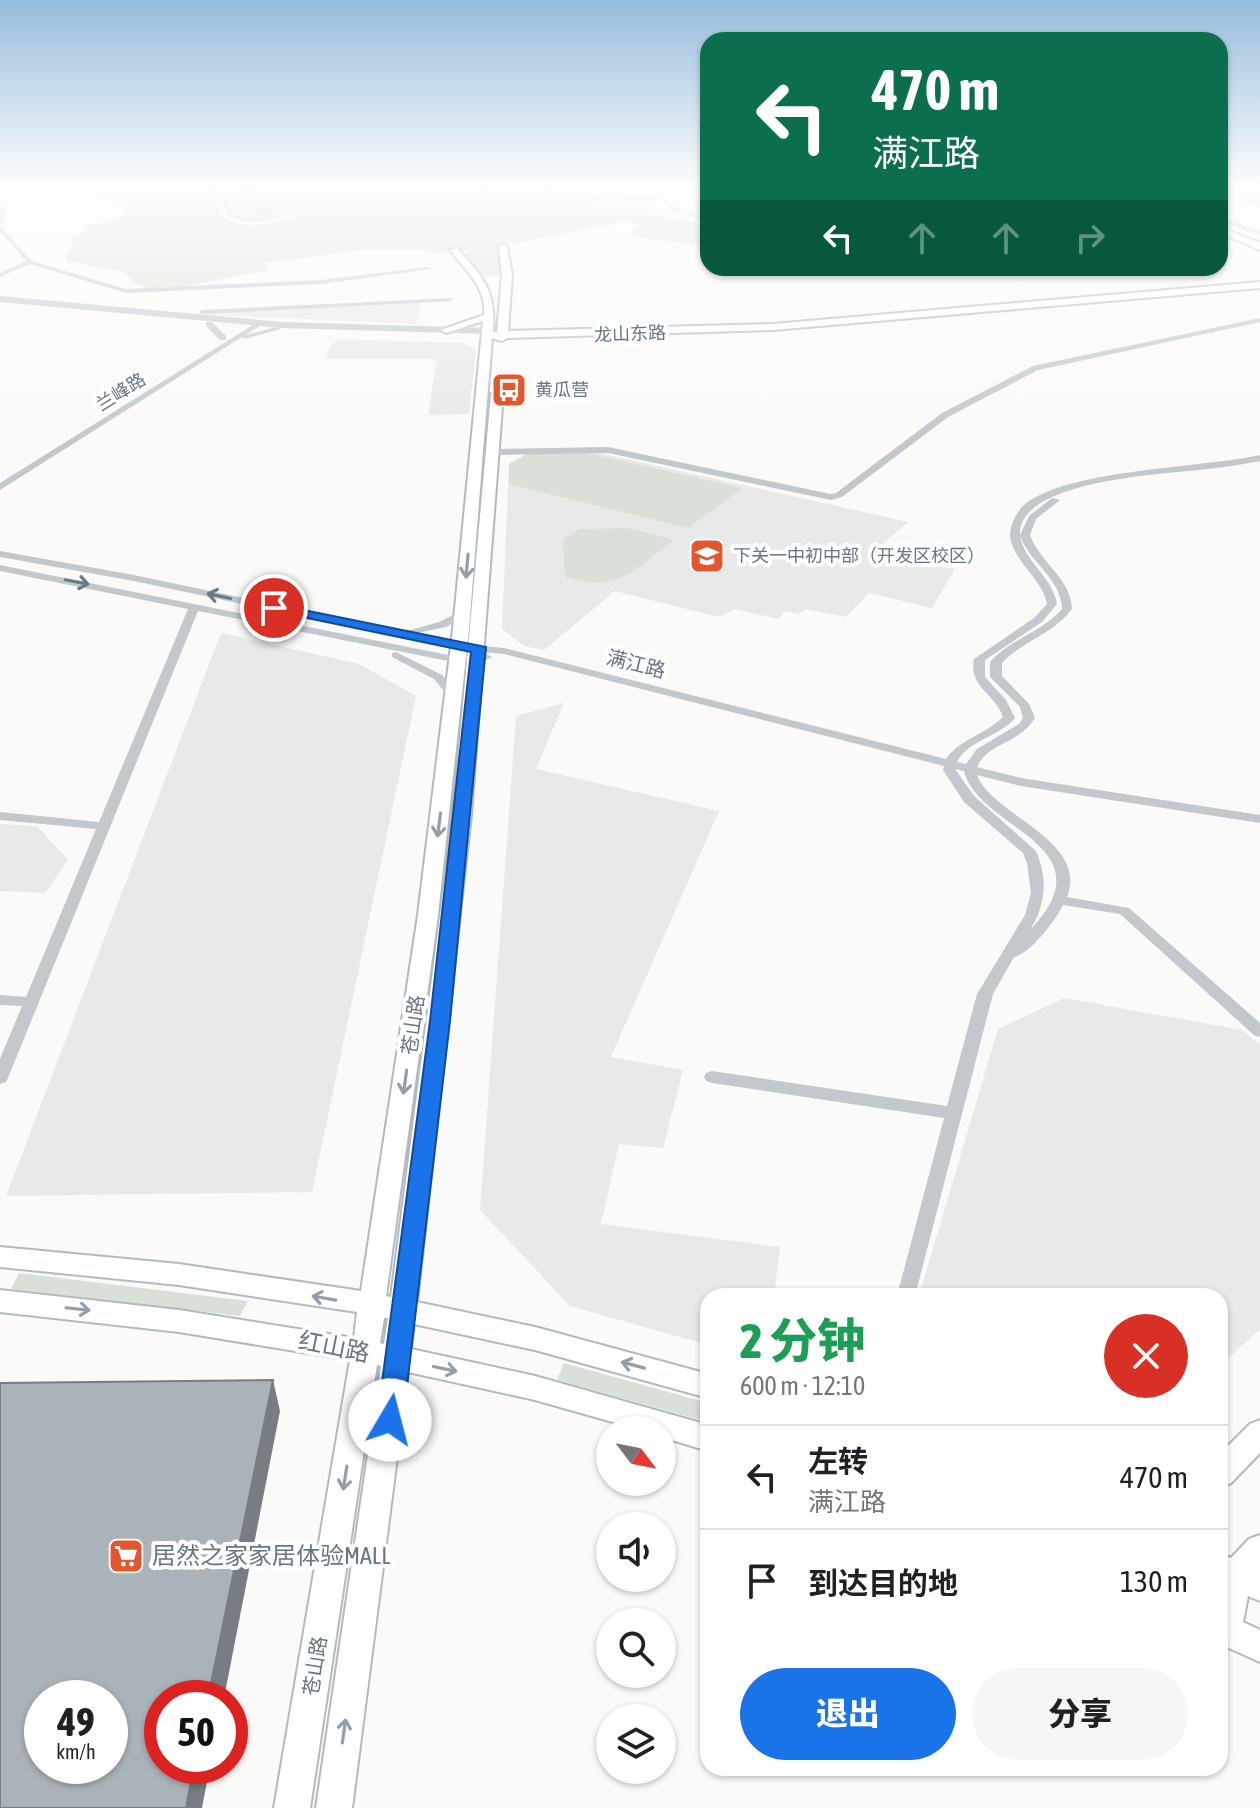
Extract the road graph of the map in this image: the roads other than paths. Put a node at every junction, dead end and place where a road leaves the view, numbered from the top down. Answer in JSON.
{"nodes":[{"id":1,"x":56,"y":270,"type":"edge"},
{"id":2,"x":416,"y":270,"type":"edge"},
{"id":3,"x":471,"y":270,"type":"edge"},
{"id":4,"x":506,"y":270,"type":"tunnel mouth"},
{"id":5,"x":1260,"y":283,"type":"edge"},
{"id":6,"x":185,"y":288,"type":"junction"},
{"id":7,"x":194,"y":295,"type":"dead end"},
{"id":8,"x":451,"y":299,"type":"dead end"},
{"id":9,"x":0,"y":302,"type":"edge"},
{"id":10,"x":198,"y":303,"type":"dead end"},
{"id":11,"x":205,"y":318,"type":"junction"},
{"id":12,"x":1260,"y":320,"type":"edge"},
{"id":13,"x":250,"y":325,"type":"junction"},
{"id":14,"x":277,"y":329,"type":"junction"},
{"id":15,"x":446,"y":333,"type":"junction"},
{"id":16,"x":495,"y":333,"type":"junction"},
{"id":17,"x":550,"y":333,"type":"junction"},
{"id":18,"x":228,"y":339,"type":"junction"},
{"id":19,"x":493,"y":452,"type":"junction"},
{"id":20,"x":1260,"y":458,"type":"edge"},
{"id":21,"x":1260,"y":465,"type":"edge"},
{"id":22,"x":0,"y":478,"type":"edge"},
{"id":23,"x":0,"y":487,"type":"edge"},
{"id":24,"x":1071,"y":489,"type":"junction"},
{"id":25,"x":0,"y":554,"type":"edge"},
{"id":26,"x":0,"y":568,"type":"edge"},
{"id":27,"x":1050,"y":573,"type":"junction"},
{"id":28,"x":1035,"y":574,"type":"junction"},
{"id":29,"x":194,"y":607,"type":"junction"},
{"id":30,"x":463,"y":613,"type":"junction"},
{"id":31,"x":391,"y":633,"type":"junction"},
{"id":32,"x":318,"y":634,"type":"junction"},
{"id":33,"x":468,"y":653,"type":"junction"},
{"id":34,"x":454,"y":696,"type":"junction"},
{"id":35,"x":949,"y":766,"type":"junction"},
{"id":36,"x":970,"y":771,"type":"junction"},
{"id":37,"x":0,"y":816,"type":"edge"},
{"id":38,"x":1259,"y":817,"type":"edge"},
{"id":39,"x":1021,"y":822,"type":"junction"},
{"id":40,"x":104,"y":826,"type":"junction"},
{"id":41,"x":1004,"y":829,"type":"junction"},
{"id":42,"x":1061,"y":900,"type":"junction"},
{"id":43,"x":1003,"y":964,"type":"junction"},
{"id":44,"x":0,"y":1000,"type":"edge"},
{"id":45,"x":32,"y":1002,"type":"junction"},
{"id":46,"x":1260,"y":1032,"type":"edge"},
{"id":47,"x":712,"y":1077,"type":"dead end"},
{"id":48,"x":0,"y":1078,"type":"edge"},
{"id":49,"x":953,"y":1113,"type":"junction"},
{"id":50,"x":0,"y":1257,"type":"edge"},
{"id":51,"x":908,"y":1288,"type":"edge"},
{"id":52,"x":0,"y":1301,"type":"edge"},
{"id":53,"x":372,"y":1307,"type":"junction"},
{"id":54,"x":404,"y":1313,"type":"junction"},
{"id":55,"x":365,"y":1353,"type":"junction"},
{"id":56,"x":398,"y":1359,"type":"junction"},
{"id":57,"x":700,"y":1384,"type":"edge"},
{"id":58,"x":1260,"y":1433,"type":"edge"},
{"id":59,"x":700,"y":1436,"type":"edge"},
{"id":60,"x":1228,"y":1466,"type":"edge"},
{"id":61,"x":1260,"y":1549,"type":"edge"},
{"id":62,"x":1239,"y":1577,"type":"edge"},
{"id":63,"x":1228,"y":1611,"type":"edge"},
{"id":64,"x":1228,"y":1632,"type":"edge"},
{"id":65,"x":1260,"y":1646,"type":"edge"},
{"id":66,"x":292,"y":1808,"type":"edge"},
{"id":67,"x":334,"y":1808,"type":"edge"}],
"edges":[{"from":1,"to":6,"type":"street"},
{"from":2,"to":6,"type":"street"},
{"from":3,"to":16,"type":"main road","name":"苍山路"},
{"from":4,"to":16,"type":"main road","name":"苍山路"},
{"from":5,"to":17,"type":"main road","name":"龙山东路"},
{"from":6,"to":7,"type":"street"},
{"from":8,"to":11,"type":"street"},
{"from":9,"to":11,"type":"street"},
{"from":10,"to":11,"type":"street"},
{"from":11,"to":13,"type":"street"},
{"from":11,"to":18,"type":"street"},
{"from":12,"to":19,"type":"street"},
{"from":13,"to":14,"type":"street"},
{"from":13,"to":15,"type":"street"},
{"from":13,"to":18,"type":"street","name":"兰峰路"},
{"from":14,"to":15,"type":"street"},
{"from":14,"to":18,"type":"street"},
{"from":15,"to":16,"type":"main road"},
{"from":15,"to":16,"type":"main road"},
{"from":16,"to":17,"type":"main road"},
{"from":16,"to":17,"type":"main road"},
{"from":16,"to":19,"type":"main road","name":"苍山路"},
{"from":16,"to":30,"type":"main road","name":"苍山路","one_way":true},
{"from":18,"to":22,"type":"street","name":"兰峰路"},
{"from":18,"to":23,"type":"street","name":"兰峰路"},
{"from":19,"to":33,"type":"main road","name":"苍山路"},
{"from":20,"to":24,"type":"street"},
{"from":21,"to":24,"type":"street"},
{"from":24,"to":27,"type":"street"},
{"from":24,"to":28,"type":"street"},
{"from":31,"to":25,"type":"street","name":"满江路","one_way":true},
{"from":26,"to":29,"type":"street","name":"满江路","one_way":true},
{"from":27,"to":28,"type":"street"},
{"from":27,"to":36,"type":"street"},
{"from":28,"to":35,"type":"street"},
{"from":29,"to":32,"type":"street","name":"满江路"},
{"from":29,"to":40,"type":"street"},
{"from":30,"to":31,"type":"street"},
{"from":30,"to":33,"type":"main road","name":"苍山路"},
{"from":31,"to":33,"type":"street","name":"满江路"},
{"from":32,"to":33,"type":"street","name":"满江路"},
{"from":32,"to":34,"type":"street"},
{"from":33,"to":34,"type":"main road","name":"苍山路"},
{"from":33,"to":35,"type":"street","name":"满江路"},
{"from":33,"to":54,"type":"main road","name":"苍山路"},
{"from":34,"to":53,"type":"main road","name":"苍山路","one_way":true},
{"from":35,"to":36,"type":"street","name":"满江路"},
{"from":35,"to":41,"type":"street"},
{"from":36,"to":38,"type":"street","name":"满江路"},
{"from":36,"to":39,"type":"street"},
{"from":37,"to":40,"type":"street"},
{"from":39,"to":41,"type":"street"},
{"from":39,"to":42,"type":"street"},
{"from":40,"to":45,"type":"street"},
{"from":41,"to":43,"type":"street"},
{"from":42,"to":43,"type":"street"},
{"from":42,"to":46,"type":"street"},
{"from":43,"to":49,"type":"street"},
{"from":44,"to":45,"type":"street"},
{"from":45,"to":48,"type":"street"},
{"from":47,"to":49,"type":"street"},
{"from":49,"to":51,"type":"street"},
{"from":53,"to":50,"type":"main road","one_way":true},
{"from":52,"to":55,"type":"main road","name":"红山路","one_way":true},
{"from":53,"to":54,"type":"main road"},
{"from":53,"to":55,"type":"main road","name":"苍山路"},
{"from":54,"to":56,"type":"main road","name":"苍山路"},
{"from":57,"to":54,"type":"main road","one_way":true},
{"from":55,"to":56,"type":"main road","name":"红山路"},
{"from":55,"to":66,"type":"main road","name":"苍山路","one_way":true},
{"from":56,"to":59,"type":"main road","name":"红山路","one_way":true},
{"from":67,"to":56,"type":"main road","name":"苍山路","one_way":true},
{"from":58,"to":60,"type":"main road"},
{"from":61,"to":62,"type":"main road"},
{"from":62,"to":63,"type":"main road"},
{"from":64,"to":65,"type":"main road"}]}
